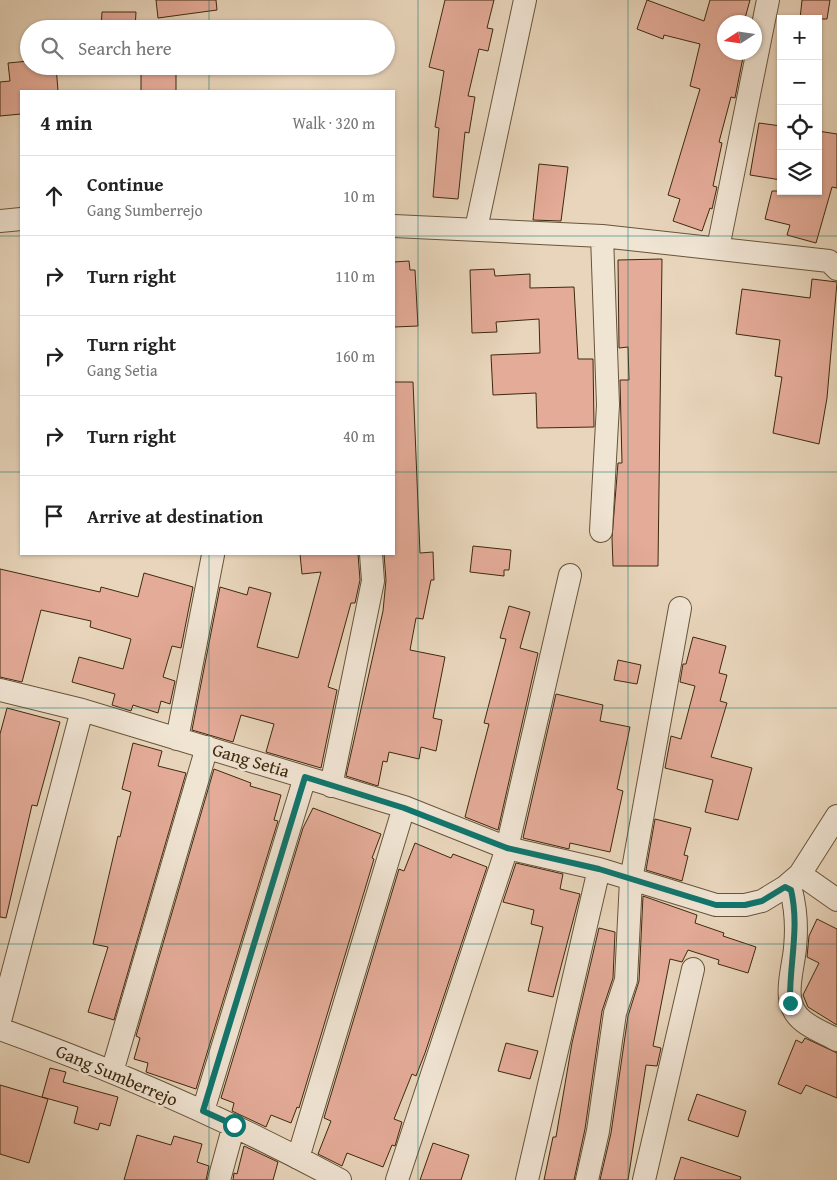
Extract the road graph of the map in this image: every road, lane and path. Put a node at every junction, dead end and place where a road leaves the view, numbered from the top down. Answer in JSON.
{"nodes":[{"id":1,"x":525,"y":0,"type":"edge"},
{"id":2,"x":768,"y":0,"type":"edge"},
{"id":3,"x":0,"y":220,"type":"edge"},
{"id":4,"x":20,"y":220,"type":"edge"},
{"id":5,"x":395,"y":226,"type":"edge"},
{"id":6,"x":476,"y":229,"type":"junction"},
{"id":7,"x":602,"y":236,"type":"junction"},
{"id":8,"x":718,"y":248,"type":"junction"},
{"id":9,"x":837,"y":269,"type":"edge"},
{"id":10,"x":600,"y":531,"type":"dead end"},
{"id":11,"x":213,"y":555,"type":"dead end"},
{"id":12,"x":371,"y":555,"type":"edge"},
{"id":13,"x":570,"y":575,"type":"dead end"},
{"id":14,"x":680,"y":608,"type":"dead end"},
{"id":15,"x":0,"y":690,"type":"edge"},
{"id":16,"x":82,"y":710,"type":"junction"},
{"id":17,"x":177,"y":739,"type":"junction"},
{"id":18,"x":207,"y":747,"type":"junction"},
{"id":19,"x":305,"y":777,"type":"junction"},
{"id":20,"x":331,"y":786,"type":"junction"},
{"id":21,"x":404,"y":808,"type":"junction"},
{"id":22,"x":837,"y":816,"type":"edge"},
{"id":23,"x":507,"y":848,"type":"junction"},
{"id":24,"x":599,"y":869,"type":"junction"},
{"id":25,"x":631,"y":880,"type":"junction"},
{"id":26,"x":793,"y":880,"type":"junction"},
{"id":27,"x":837,"y":900,"type":"edge"},
{"id":28,"x":693,"y":969,"type":"dead end"},
{"id":29,"x":0,"y":1021,"type":"edge"},
{"id":30,"x":0,"y":1029,"type":"edge"},
{"id":31,"x":837,"y":1040,"type":"edge"},
{"id":32,"x":112,"y":1072,"type":"junction"},
{"id":33,"x":203,"y":1111,"type":"junction"},
{"id":34,"x":234,"y":1125,"type":"junction"},
{"id":35,"x":298,"y":1158,"type":"junction"},
{"id":36,"x":334,"y":1179,"type":"edge"},
{"id":37,"x":219,"y":1180,"type":"edge"},
{"id":38,"x":397,"y":1180,"type":"edge"},
{"id":39,"x":527,"y":1180,"type":"edge"},
{"id":40,"x":587,"y":1180,"type":"edge"},
{"id":41,"x":644,"y":1180,"type":"edge"}],
"edges":[{"from":1,"to":6,"type":"street"},
{"from":2,"to":8,"type":"street"},
{"from":3,"to":4,"type":"street"},
{"from":5,"to":6,"type":"street"},
{"from":6,"to":7,"type":"street"},
{"from":7,"to":8,"type":"street"},
{"from":7,"to":10,"type":"street"},
{"from":8,"to":9,"type":"street"},
{"from":11,"to":17,"type":"street"},
{"from":12,"to":20,"type":"street"},
{"from":13,"to":23,"type":"street"},
{"from":14,"to":25,"type":"street"},
{"from":15,"to":16,"type":"street","name":"Gang Setia"},
{"from":16,"to":17,"type":"street","name":"Gang Setia"},
{"from":16,"to":29,"type":"street"},
{"from":17,"to":18,"type":"street","name":"Gang Setia"},
{"from":18,"to":19,"type":"street","name":"Gang Setia"},
{"from":18,"to":32,"type":"street"},
{"from":19,"to":20,"type":"street","name":"Gang Setia"},
{"from":19,"to":33,"type":"street"},
{"from":20,"to":21,"type":"street","name":"Gang Setia"},
{"from":21,"to":23,"type":"street","name":"Gang Setia"},
{"from":21,"to":35,"type":"street"},
{"from":22,"to":26,"type":"street","name":"Gang Setia"},
{"from":23,"to":24,"type":"street","name":"Gang Setia"},
{"from":23,"to":38,"type":"street"},
{"from":24,"to":25,"type":"street","name":"Gang Setia"},
{"from":24,"to":39,"type":"street"},
{"from":25,"to":26,"type":"street","name":"Gang Setia"},
{"from":25,"to":40,"type":"street"},
{"from":26,"to":27,"type":"street"},
{"from":26,"to":31,"type":"street"},
{"from":28,"to":41,"type":"street"},
{"from":30,"to":32,"type":"street","name":"Gang Sumberrejo"},
{"from":32,"to":33,"type":"street","name":"Gang Sumberrejo"},
{"from":33,"to":34,"type":"street","name":"Gang Sumberrejo"},
{"from":34,"to":35,"type":"street","name":"Gang Sumberrejo"},
{"from":34,"to":37,"type":"street"},
{"from":35,"to":36,"type":"street","name":"Gang Sumberrejo"}]}
